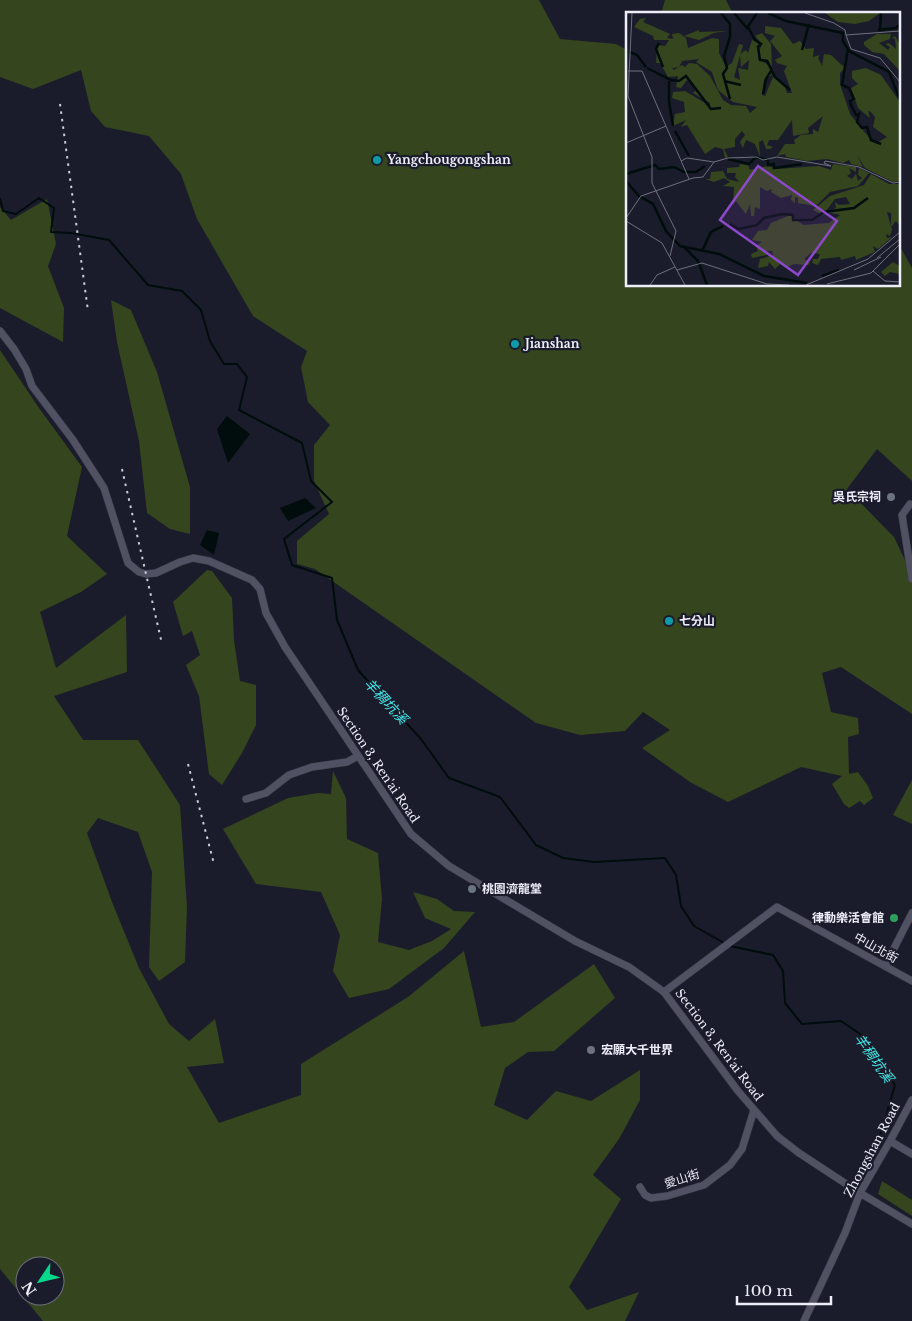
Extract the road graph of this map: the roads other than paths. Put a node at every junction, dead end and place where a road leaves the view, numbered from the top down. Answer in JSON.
{"nodes":[{"id":1,"x":0,"y":331,"type":"edge"},
{"id":2,"x":910,"y":504,"type":"dead end"},
{"id":3,"x":912,"y":579,"type":"edge"},
{"id":4,"x":358,"y":756,"type":"junction"},
{"id":5,"x":246,"y":799,"type":"dead end"},
{"id":6,"x":912,"y":913,"type":"edge"},
{"id":7,"x":885,"y":966,"type":"junction"},
{"id":8,"x":912,"y":981,"type":"edge"},
{"id":9,"x":664,"y":992,"type":"junction"},
{"id":10,"x":912,"y":1100,"type":"edge"},
{"id":11,"x":754,"y":1110,"type":"junction"},
{"id":12,"x":890,"y":1142,"type":"junction"},
{"id":13,"x":912,"y":1154,"type":"edge"},
{"id":14,"x":640,"y":1187,"type":"dead end"},
{"id":15,"x":860,"y":1193,"type":"junction"},
{"id":16,"x":912,"y":1224,"type":"edge"},
{"id":17,"x":804,"y":1321,"type":"edge"}],
"edges":[{"from":1,"to":4,"type":"street","name":"Section 3, Ren'ai Road"},
{"from":2,"to":3,"type":"street"},
{"from":4,"to":5,"type":"street"},
{"from":4,"to":9,"type":"street","name":"Section 3, Ren'ai Road"},
{"from":6,"to":7,"type":"street"},
{"from":7,"to":8,"type":"street","name":"中山北街"},
{"from":7,"to":9,"type":"street","name":"中山北街"},
{"from":9,"to":11,"type":"street","name":"Section 3, Ren'ai Road"},
{"from":10,"to":12,"type":"street","name":"Zhongshan Road"},
{"from":11,"to":14,"type":"street","name":"愛山街"},
{"from":11,"to":15,"type":"street","name":"Section 3, Ren'ai Road"},
{"from":12,"to":13,"type":"street"},
{"from":12,"to":15,"type":"street","name":"Zhongshan Road"},
{"from":15,"to":16,"type":"street","name":"Section 3, Ren'ai Road"},
{"from":15,"to":17,"type":"street","name":"Zhongshan Road"}]}
